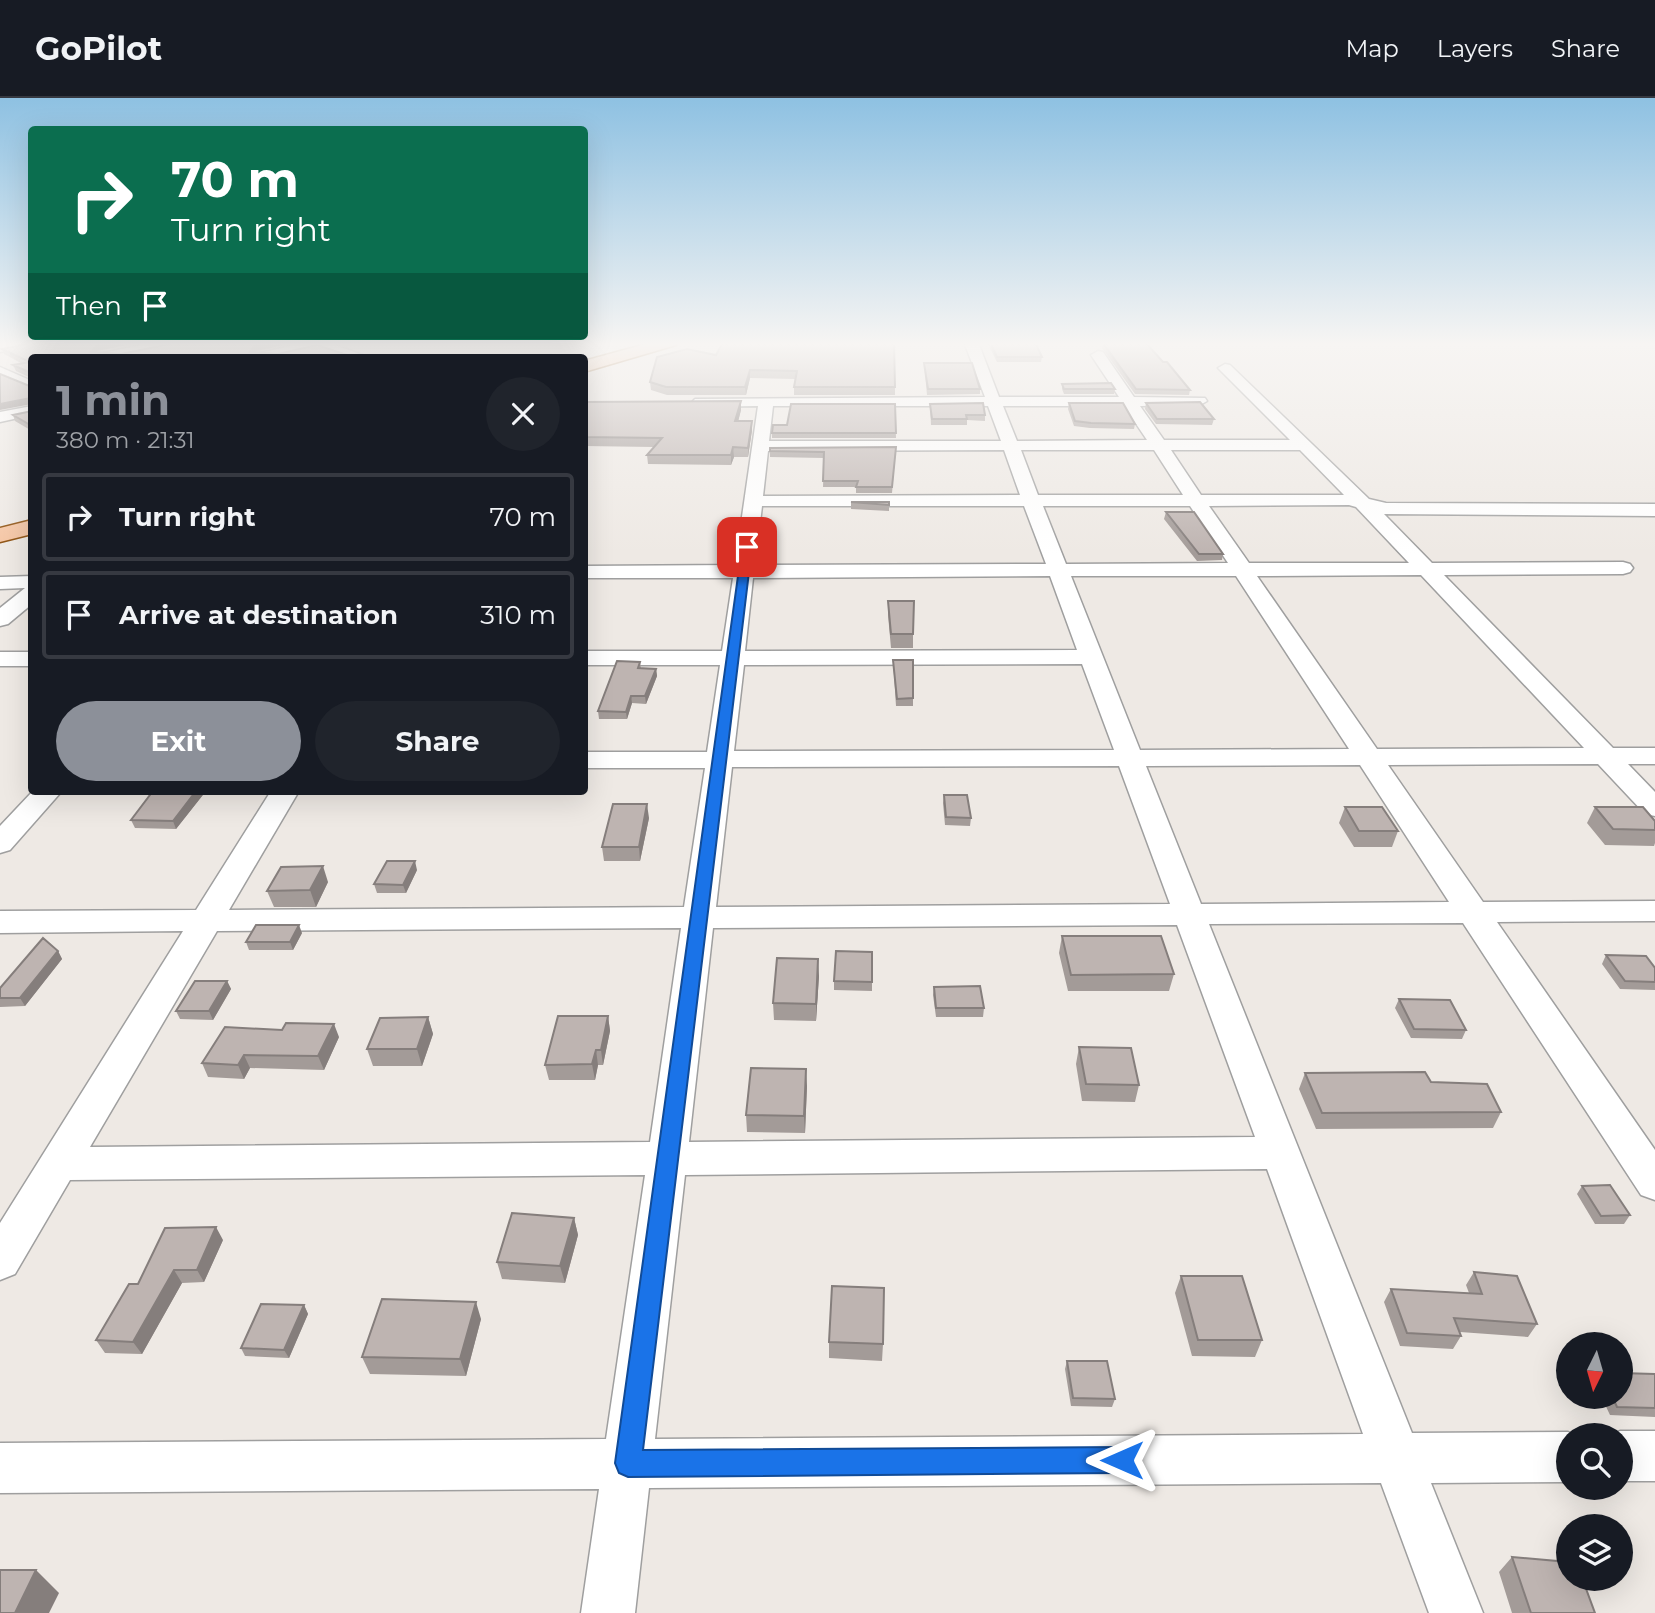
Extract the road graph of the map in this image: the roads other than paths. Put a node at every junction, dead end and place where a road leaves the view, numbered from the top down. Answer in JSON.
{"nodes":[{"id":1,"x":20,"y":413,"type":"edge"},
{"id":2,"x":765,"y":413,"type":"edge"},
{"id":3,"x":998,"y":413,"type":"edge"},
{"id":4,"x":1136,"y":413,"type":"edge"},
{"id":5,"x":1271,"y":413,"type":"edge"},
{"id":6,"x":0,"y":417,"type":"edge"},
{"id":7,"x":1158,"y":445,"type":"junction"},
{"id":8,"x":1305,"y":445,"type":"junction"},
{"id":9,"x":760,"y":446,"type":"junction"},
{"id":10,"x":1011,"y":446,"type":"junction"},
{"id":11,"x":753,"y":500,"type":"junction"},
{"id":12,"x":1031,"y":500,"type":"junction"},
{"id":13,"x":1195,"y":500,"type":"junction"},
{"id":14,"x":1362,"y":503,"type":"junction"},
{"id":15,"x":1655,"y":510,"type":"edge"},
{"id":16,"x":28,"y":528,"type":"edge"},
{"id":17,"x":0,"y":535,"type":"edge"},
{"id":18,"x":1058,"y":568,"type":"junction"},
{"id":19,"x":1241,"y":568,"type":"junction"},
{"id":20,"x":1426,"y":568,"type":"junction"},
{"id":21,"x":1623,"y":568,"type":"dead end"},
{"id":22,"x":744,"y":570,"type":"junction"},
{"id":23,"x":588,"y":572,"type":"edge"},
{"id":24,"x":28,"y":582,"type":"edge"},
{"id":25,"x":0,"y":583,"type":"edge"},
{"id":26,"x":28,"y":596,"type":"edge"},
{"id":27,"x":0,"y":619,"type":"edge"},
{"id":28,"x":1091,"y":657,"type":"junction"},
{"id":29,"x":588,"y":658,"type":"edge"},
{"id":30,"x":733,"y":658,"type":"junction"},
{"id":31,"x":0,"y":659,"type":"edge"},
{"id":32,"x":28,"y":659,"type":"edge"},
{"id":33,"x":1605,"y":755,"type":"junction"},
{"id":34,"x":1655,"y":755,"type":"edge"},
{"id":35,"x":1368,"y":756,"type":"junction"},
{"id":36,"x":1130,"y":758,"type":"junction"},
{"id":37,"x":588,"y":760,"type":"edge"},
{"id":38,"x":719,"y":760,"type":"junction"},
{"id":39,"x":44,"y":795,"type":"edge"},
{"id":40,"x":283,"y":795,"type":"edge"},
{"id":41,"x":1655,"y":808,"type":"edge"},
{"id":42,"x":0,"y":844,"type":"edge"},
{"id":43,"x":1655,"y":911,"type":"edge"},
{"id":44,"x":1473,"y":912,"type":"junction"},
{"id":45,"x":1189,"y":914,"type":"junction"},
{"id":46,"x":699,"y":917,"type":"junction"},
{"id":47,"x":207,"y":920,"type":"junction"},
{"id":48,"x":0,"y":922,"type":"edge"},
{"id":49,"x":1280,"y":1153,"type":"junction"},
{"id":50,"x":668,"y":1159,"type":"junction"},
{"id":51,"x":58,"y":1164,"type":"junction"},
{"id":52,"x":1655,"y":1182,"type":"edge"},
{"id":53,"x":0,"y":1261,"type":"edge"},
{"id":54,"x":1633,"y":1456,"type":"edge"},
{"id":55,"x":1655,"y":1456,"type":"edge"},
{"id":56,"x":1556,"y":1457,"type":"edge"},
{"id":57,"x":1397,"y":1458,"type":"junction"},
{"id":58,"x":628,"y":1463,"type":"junction"},
{"id":59,"x":0,"y":1468,"type":"edge"},
{"id":60,"x":608,"y":1613,"type":"edge"},
{"id":61,"x":1456,"y":1613,"type":"edge"}],
"edges":[{"from":1,"to":6,"type":"street"},
{"from":2,"to":9,"type":"street"},
{"from":3,"to":10,"type":"street"},
{"from":4,"to":7,"type":"street"},
{"from":5,"to":8,"type":"street"},
{"from":7,"to":8,"type":"street"},
{"from":7,"to":10,"type":"street"},
{"from":7,"to":13,"type":"street"},
{"from":8,"to":14,"type":"street"},
{"from":9,"to":10,"type":"street"},
{"from":9,"to":11,"type":"street"},
{"from":10,"to":12,"type":"street"},
{"from":11,"to":12,"type":"street"},
{"from":11,"to":22,"type":"street"},
{"from":12,"to":13,"type":"street"},
{"from":12,"to":18,"type":"street"},
{"from":13,"to":14,"type":"street"},
{"from":13,"to":19,"type":"street"},
{"from":14,"to":15,"type":"street"},
{"from":14,"to":20,"type":"street"},
{"from":16,"to":17,"type":"main road"},
{"from":18,"to":19,"type":"street"},
{"from":18,"to":22,"type":"street"},
{"from":18,"to":28,"type":"street"},
{"from":19,"to":20,"type":"street"},
{"from":19,"to":35,"type":"street"},
{"from":20,"to":21,"type":"street"},
{"from":20,"to":33,"type":"street"},
{"from":22,"to":23,"type":"street"},
{"from":22,"to":30,"type":"street"},
{"from":24,"to":25,"type":"street"},
{"from":26,"to":27,"type":"street"},
{"from":28,"to":30,"type":"street"},
{"from":28,"to":36,"type":"street"},
{"from":29,"to":30,"type":"street"},
{"from":30,"to":38,"type":"street"},
{"from":31,"to":32,"type":"street"},
{"from":33,"to":34,"type":"street"},
{"from":33,"to":35,"type":"street"},
{"from":33,"to":41,"type":"street"},
{"from":35,"to":36,"type":"street"},
{"from":35,"to":44,"type":"street"},
{"from":36,"to":38,"type":"street"},
{"from":36,"to":45,"type":"street"},
{"from":37,"to":38,"type":"street"},
{"from":38,"to":46,"type":"street"},
{"from":39,"to":42,"type":"street"},
{"from":40,"to":47,"type":"street"},
{"from":43,"to":44,"type":"street"},
{"from":44,"to":45,"type":"street"},
{"from":44,"to":52,"type":"street"},
{"from":45,"to":46,"type":"street"},
{"from":45,"to":49,"type":"street"},
{"from":46,"to":47,"type":"street"},
{"from":46,"to":50,"type":"street"},
{"from":47,"to":48,"type":"street"},
{"from":47,"to":51,"type":"street"},
{"from":49,"to":50,"type":"street"},
{"from":49,"to":57,"type":"street"},
{"from":50,"to":51,"type":"street"},
{"from":50,"to":58,"type":"street"},
{"from":51,"to":53,"type":"street"},
{"from":54,"to":55,"type":"street"},
{"from":56,"to":57,"type":"street"},
{"from":57,"to":58,"type":"street"},
{"from":57,"to":61,"type":"street"},
{"from":58,"to":59,"type":"street"},
{"from":58,"to":60,"type":"street"}]}
